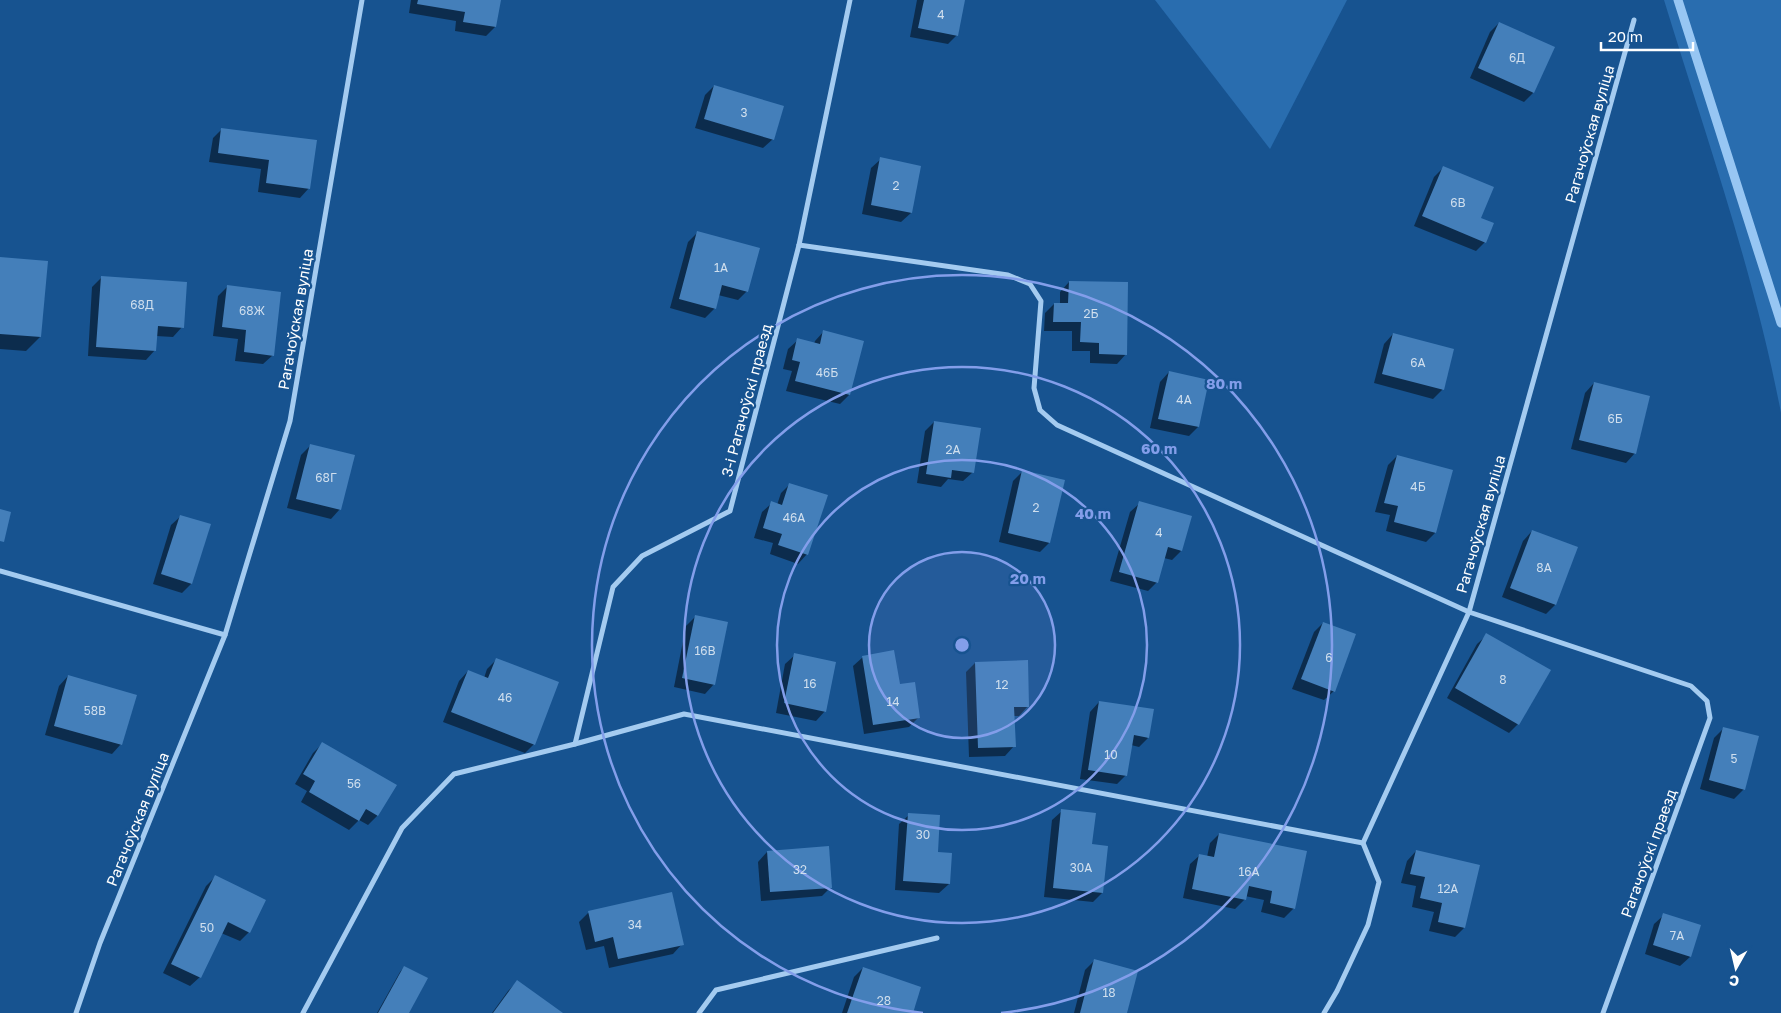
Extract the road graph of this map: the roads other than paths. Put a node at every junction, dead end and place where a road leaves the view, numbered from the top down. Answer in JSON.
{"nodes":[{"id":1,"x":362,"y":0,"type":"edge"},
{"id":2,"x":850,"y":0,"type":"edge"},
{"id":3,"x":1634,"y":20,"type":"dead end"},
{"id":4,"x":799,"y":245,"type":"junction"},
{"id":5,"x":0,"y":571,"type":"edge"},
{"id":6,"x":1469,"y":612,"type":"junction"},
{"id":7,"x":225,"y":635,"type":"junction"},
{"id":8,"x":575,"y":744,"type":"junction"},
{"id":9,"x":1363,"y":844,"type":"junction"},
{"id":10,"x":938,"y":938,"type":"dead end"},
{"id":11,"x":76,"y":1013,"type":"edge"},
{"id":12,"x":303,"y":1013,"type":"edge"},
{"id":13,"x":699,"y":1013,"type":"edge"},
{"id":14,"x":1324,"y":1013,"type":"edge"},
{"id":15,"x":1603,"y":1013,"type":"edge"}],
"edges":[{"from":1,"to":7,"type":"street","name":"Рагачоўская вуліца"},
{"from":2,"to":4,"type":"street","name":"3-і Рагачоўскі праезд"},
{"from":3,"to":6,"type":"street","name":"Рагачоўская вуліца"},
{"from":4,"to":6,"type":"street"},
{"from":4,"to":8,"type":"street","name":"3-і Рагачоўскі праезд"},
{"from":5,"to":7,"type":"street"},
{"from":6,"to":9,"type":"street","name":"Рагачоўская вуліца"},
{"from":6,"to":15,"type":"street","name":"Рагачоўскі праезд"},
{"from":7,"to":11,"type":"street","name":"Рагачоўская вуліца"},
{"from":8,"to":9,"type":"street"},
{"from":8,"to":12,"type":"street"},
{"from":9,"to":14,"type":"street"},
{"from":10,"to":13,"type":"street"}]}
